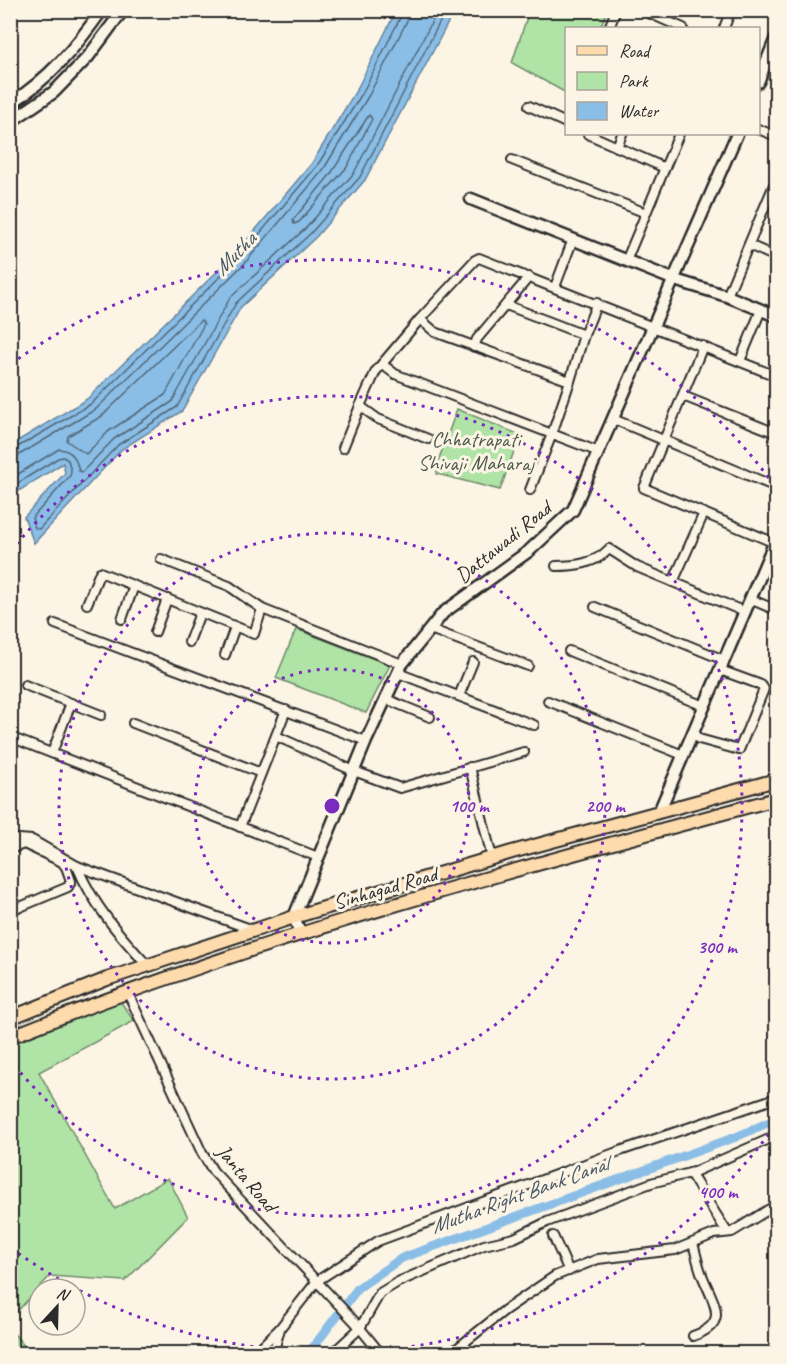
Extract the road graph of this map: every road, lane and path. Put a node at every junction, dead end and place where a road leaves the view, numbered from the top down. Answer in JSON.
{"nodes":[{"id":1,"x":102,"y":10,"type":"edge"},
{"id":2,"x":123,"y":10,"type":"edge"},
{"id":3,"x":616,"y":10,"type":"edge"},
{"id":4,"x":642,"y":10,"type":"edge"},
{"id":5,"x":731,"y":10,"type":"edge"},
{"id":6,"x":667,"y":25,"type":"edge"},
{"id":7,"x":609,"y":27,"type":"edge"},
{"id":8,"x":724,"y":27,"type":"edge"},
{"id":9,"x":777,"y":38,"type":"edge"},
{"id":10,"x":760,"y":80,"type":"edge"},
{"id":11,"x":10,"y":104,"type":"edge"},
{"id":12,"x":529,"y":106,"type":"dead end"},
{"id":13,"x":10,"y":122,"type":"edge"},
{"id":14,"x":565,"y":122,"type":"edge"},
{"id":15,"x":760,"y":129,"type":"edge"},
{"id":16,"x":590,"y":135,"type":"edge"},
{"id":17,"x":622,"y":135,"type":"edge"},
{"id":18,"x":680,"y":135,"type":"edge"},
{"id":19,"x":737,"y":135,"type":"edge"},
{"id":20,"x":777,"y":136,"type":"edge"},
{"id":21,"x":617,"y":147,"type":"junction"},
{"id":22,"x":512,"y":160,"type":"dead end"},
{"id":23,"x":665,"y":168,"type":"junction"},
{"id":24,"x":777,"y":180,"type":"edge"},
{"id":25,"x":471,"y":199,"type":"dead end"},
{"id":26,"x":773,"y":199,"type":"edge"},
{"id":27,"x":646,"y":213,"type":"junction"},
{"id":28,"x":573,"y":239,"type":"junction"},
{"id":29,"x":749,"y":245,"type":"junction"},
{"id":30,"x":777,"y":257,"type":"edge"},
{"id":31,"x":626,"y":261,"type":"junction"},
{"id":32,"x":530,"y":277,"type":"junction"},
{"id":33,"x":675,"y":280,"type":"junction"},
{"id":34,"x":555,"y":287,"type":"junction"},
{"id":35,"x":727,"y":296,"type":"junction"},
{"id":36,"x":597,"y":303,"type":"junction"},
{"id":37,"x":506,"y":305,"type":"junction"},
{"id":38,"x":761,"y":310,"type":"junction"},
{"id":39,"x":777,"y":316,"type":"edge"},
{"id":40,"x":420,"y":320,"type":"junction"},
{"id":41,"x":654,"y":326,"type":"junction"},
{"id":42,"x":584,"y":335,"type":"junction"},
{"id":43,"x":704,"y":346,"type":"junction"},
{"id":44,"x":474,"y":347,"type":"junction"},
{"id":45,"x":740,"y":361,"type":"junction"},
{"id":46,"x":382,"y":364,"type":"junction"},
{"id":47,"x":777,"y":376,"type":"edge"},
{"id":48,"x":570,"y":381,"type":"junction"},
{"id":49,"x":683,"y":396,"type":"junction"},
{"id":50,"x":360,"y":406,"type":"junction"},
{"id":51,"x":613,"y":419,"type":"junction"},
{"id":52,"x":777,"y":433,"type":"edge"},
{"id":53,"x":552,"y":434,"type":"junction"},
{"id":54,"x":428,"y":439,"type":"dead end"},
{"id":55,"x":664,"y":441,"type":"junction"},
{"id":56,"x":343,"y":448,"type":"dead end"},
{"id":57,"x":599,"y":452,"type":"junction"},
{"id":58,"x":777,"y":487,"type":"edge"},
{"id":59,"x":531,"y":490,"type":"dead end"},
{"id":60,"x":704,"y":513,"type":"junction"},
{"id":61,"x":776,"y":541,"type":"edge"},
{"id":62,"x":161,"y":559,"type":"dead end"},
{"id":63,"x":556,"y":566,"type":"dead end"},
{"id":64,"x":673,"y":582,"type":"junction"},
{"id":65,"x":134,"y":586,"type":"junction"},
{"id":66,"x":167,"y":599,"type":"junction"},
{"id":67,"x":750,"y":599,"type":"junction"},
{"id":68,"x":87,"y":604,"type":"dead end"},
{"id":69,"x":595,"y":607,"type":"dead end"},
{"id":70,"x":262,"y":609,"type":"junction"},
{"id":71,"x":777,"y":610,"type":"edge"},
{"id":72,"x":745,"y":612,"type":"junction"},
{"id":73,"x":200,"y":613,"type":"junction"},
{"id":74,"x":122,"y":619,"type":"dead end"},
{"id":75,"x":55,"y":624,"type":"dead end"},
{"id":76,"x":236,"y":627,"type":"junction"},
{"id":77,"x":430,"y":628,"type":"junction"},
{"id":78,"x":155,"y":632,"type":"dead end"},
{"id":79,"x":189,"y":642,"type":"dead end"},
{"id":80,"x":569,"y":651,"type":"dead end"},
{"id":81,"x":225,"y":656,"type":"dead end"},
{"id":82,"x":473,"y":662,"type":"dead end"},
{"id":83,"x":722,"y":665,"type":"junction"},
{"id":84,"x":528,"y":666,"type":"dead end"},
{"id":85,"x":400,"y":668,"type":"junction"},
{"id":86,"x":25,"y":685,"type":"dead end"},
{"id":87,"x":459,"y":696,"type":"junction"},
{"id":88,"x":386,"y":699,"type":"junction"},
{"id":89,"x":548,"y":701,"type":"dead end"},
{"id":90,"x":70,"y":703,"type":"junction"},
{"id":91,"x":704,"y":706,"type":"junction"},
{"id":92,"x":286,"y":710,"type":"junction"},
{"id":93,"x":101,"y":715,"type":"dead end"},
{"id":94,"x":430,"y":717,"type":"dead end"},
{"id":95,"x":133,"y":723,"type":"dead end"},
{"id":96,"x":534,"y":725,"type":"dead end"},
{"id":97,"x":693,"y":733,"type":"junction"},
{"id":98,"x":276,"y":736,"type":"junction"},
{"id":99,"x":10,"y":737,"type":"edge"},
{"id":100,"x":366,"y":741,"type":"junction"},
{"id":101,"x":524,"y":752,"type":"dead end"},
{"id":102,"x":52,"y":753,"type":"junction"},
{"id":103,"x":683,"y":755,"type":"junction"},
{"id":104,"x":470,"y":767,"type":"junction"},
{"id":105,"x":354,"y":771,"type":"junction"},
{"id":106,"x":261,"y":773,"type":"junction"},
{"id":107,"x":777,"y":780,"type":"edge"},
{"id":108,"x":777,"y":798,"type":"edge"},
{"id":109,"x":659,"y":812,"type":"junction"},
{"id":110,"x":240,"y":827,"type":"junction"},
{"id":111,"x":10,"y":841,"type":"edge"},
{"id":112,"x":10,"y":849,"type":"edge"},
{"id":113,"x":318,"y":857,"type":"junction"},
{"id":114,"x":492,"y":858,"type":"junction"},
{"id":115,"x":77,"y":866,"type":"junction"},
{"id":116,"x":10,"y":896,"type":"edge"},
{"id":117,"x":294,"y":916,"type":"junction"},
{"id":118,"x":255,"y":931,"type":"junction"},
{"id":119,"x":300,"y":933,"type":"junction"},
{"id":120,"x":148,"y":966,"type":"junction"},
{"id":121,"x":128,"y":991,"type":"junction"},
{"id":122,"x":10,"y":1018,"type":"edge"},
{"id":123,"x":10,"y":1037,"type":"edge"},
{"id":124,"x":777,"y":1098,"type":"edge"},
{"id":125,"x":777,"y":1136,"type":"edge"},
{"id":126,"x":690,"y":1173,"type":"junction"},
{"id":127,"x":777,"y":1205,"type":"edge"},
{"id":128,"x":727,"y":1232,"type":"junction"},
{"id":129,"x":553,"y":1236,"type":"dead end"},
{"id":130,"x":693,"y":1243,"type":"junction"},
{"id":131,"x":569,"y":1270,"type":"junction"},
{"id":132,"x":320,"y":1284,"type":"junction"},
{"id":133,"x":358,"y":1325,"type":"junction"},
{"id":134,"x":280,"y":1328,"type":"junction"},
{"id":135,"x":693,"y":1336,"type":"dead end"},
{"id":136,"x":254,"y":1353,"type":"edge"},
{"id":137,"x":273,"y":1353,"type":"edge"},
{"id":138,"x":332,"y":1353,"type":"edge"},
{"id":139,"x":381,"y":1353,"type":"edge"},
{"id":140,"x":450,"y":1353,"type":"edge"}],
"edges":[{"from":1,"to":11,"type":"street"},
{"from":2,"to":13,"type":"street"},
{"from":3,"to":7,"type":"street"},
{"from":4,"to":6,"type":"street"},
{"from":5,"to":8,"type":"street"},
{"from":9,"to":10,"type":"street"},
{"from":12,"to":14,"type":"street"},
{"from":15,"to":20,"type":"street"},
{"from":16,"to":21,"type":"street"},
{"from":17,"to":21,"type":"street"},
{"from":18,"to":23,"type":"street"},
{"from":19,"to":33,"type":"street","name":"Dattawadi Road"},
{"from":21,"to":23,"type":"street"},
{"from":22,"to":27,"type":"street"},
{"from":23,"to":27,"type":"street"},
{"from":24,"to":26,"type":"street"},
{"from":25,"to":28,"type":"street"},
{"from":26,"to":29,"type":"street"},
{"from":27,"to":31,"type":"street"},
{"from":28,"to":31,"type":"street"},
{"from":28,"to":34,"type":"street"},
{"from":29,"to":30,"type":"street"},
{"from":29,"to":35,"type":"street"},
{"from":31,"to":33,"type":"street"},
{"from":32,"to":34,"type":"street"},
{"from":32,"to":37,"type":"street"},
{"from":32,"to":40,"type":"street"},
{"from":33,"to":35,"type":"street"},
{"from":33,"to":41,"type":"street","name":"Dattawadi Road"},
{"from":34,"to":36,"type":"street"},
{"from":35,"to":38,"type":"street"},
{"from":36,"to":41,"type":"street"},
{"from":36,"to":42,"type":"street"},
{"from":37,"to":42,"type":"street"},
{"from":37,"to":44,"type":"street"},
{"from":38,"to":39,"type":"street"},
{"from":38,"to":45,"type":"street"},
{"from":40,"to":44,"type":"street"},
{"from":40,"to":46,"type":"street"},
{"from":41,"to":43,"type":"street"},
{"from":41,"to":51,"type":"street","name":"Dattawadi Road"},
{"from":42,"to":48,"type":"street"},
{"from":43,"to":45,"type":"street"},
{"from":43,"to":49,"type":"street"},
{"from":44,"to":48,"type":"street"},
{"from":45,"to":47,"type":"street"},
{"from":46,"to":50,"type":"street"},
{"from":46,"to":53,"type":"street"},
{"from":48,"to":53,"type":"street"},
{"from":49,"to":52,"type":"street"},
{"from":49,"to":55,"type":"street"},
{"from":50,"to":54,"type":"street"},
{"from":50,"to":56,"type":"street"},
{"from":51,"to":55,"type":"street"},
{"from":51,"to":57,"type":"street","name":"Dattawadi Road"},
{"from":53,"to":57,"type":"street"},
{"from":53,"to":59,"type":"street"},
{"from":55,"to":58,"type":"street"},
{"from":55,"to":60,"type":"street"},
{"from":57,"to":77,"type":"street","name":"Dattawadi Road"},
{"from":60,"to":61,"type":"street"},
{"from":60,"to":64,"type":"street"},
{"from":61,"to":67,"type":"street"},
{"from":62,"to":70,"type":"street"},
{"from":63,"to":64,"type":"street"},
{"from":64,"to":72,"type":"street"},
{"from":65,"to":66,"type":"street"},
{"from":65,"to":68,"type":"street"},
{"from":65,"to":74,"type":"street"},
{"from":66,"to":73,"type":"street"},
{"from":66,"to":78,"type":"street"},
{"from":67,"to":71,"type":"street"},
{"from":67,"to":72,"type":"street"},
{"from":69,"to":83,"type":"street"},
{"from":70,"to":76,"type":"street"},
{"from":70,"to":85,"type":"street"},
{"from":72,"to":83,"type":"street"},
{"from":73,"to":76,"type":"street"},
{"from":73,"to":79,"type":"street"},
{"from":75,"to":92,"type":"street"},
{"from":76,"to":81,"type":"street"},
{"from":77,"to":84,"type":"street"},
{"from":77,"to":85,"type":"street","name":"Dattawadi Road"},
{"from":80,"to":91,"type":"street"},
{"from":82,"to":87,"type":"street"},
{"from":83,"to":91,"type":"street"},
{"from":83,"to":97,"type":"street"},
{"from":85,"to":87,"type":"street"},
{"from":85,"to":88,"type":"street","name":"Dattawadi Road"},
{"from":86,"to":90,"type":"street"},
{"from":87,"to":96,"type":"street"},
{"from":88,"to":94,"type":"street"},
{"from":88,"to":100,"type":"street","name":"Dattawadi Road"},
{"from":89,"to":103,"type":"street"},
{"from":90,"to":93,"type":"street"},
{"from":90,"to":102,"type":"street"},
{"from":91,"to":97,"type":"street"},
{"from":92,"to":98,"type":"street"},
{"from":92,"to":100,"type":"street"},
{"from":95,"to":106,"type":"street"},
{"from":97,"to":103,"type":"street"},
{"from":98,"to":105,"type":"street"},
{"from":98,"to":106,"type":"street"},
{"from":99,"to":102,"type":"street"},
{"from":100,"to":105,"type":"street","name":"Dattawadi Road"},
{"from":101,"to":104,"type":"street"},
{"from":102,"to":110,"type":"street"},
{"from":103,"to":109,"type":"street"},
{"from":104,"to":105,"type":"street"},
{"from":104,"to":114,"type":"street"},
{"from":105,"to":113,"type":"street","name":"Dattawadi Road"},
{"from":106,"to":110,"type":"street"},
{"from":107,"to":109,"type":"main road","name":"Sinhagad Road"},
{"from":108,"to":119,"type":"main road","name":"Sinhagad Road"},
{"from":109,"to":114,"type":"main road","name":"Sinhagad Road"},
{"from":110,"to":113,"type":"street"},
{"from":111,"to":115,"type":"street"},
{"from":112,"to":116,"type":"street"},
{"from":113,"to":117,"type":"street","name":"Dattawadi Road"},
{"from":114,"to":117,"type":"main road","name":"Sinhagad Road"},
{"from":115,"to":118,"type":"street"},
{"from":115,"to":120,"type":"street"},
{"from":117,"to":118,"type":"main road","name":"Sinhagad Road"},
{"from":117,"to":119,"type":"street"},
{"from":118,"to":120,"type":"main road","name":"Sinhagad Road"},
{"from":119,"to":121,"type":"main road","name":"Sinhagad Road"},
{"from":120,"to":122,"type":"main road","name":"Sinhagad Road"},
{"from":121,"to":123,"type":"main road","name":"Sinhagad Road"},
{"from":121,"to":132,"type":"street","name":"Janta Road"},
{"from":124,"to":132,"type":"street"},
{"from":125,"to":126,"type":"street"},
{"from":126,"to":128,"type":"street"},
{"from":126,"to":133,"type":"street"},
{"from":127,"to":128,"type":"street"},
{"from":128,"to":130,"type":"street"},
{"from":129,"to":131,"type":"street"},
{"from":130,"to":131,"type":"street"},
{"from":130,"to":135,"type":"street"},
{"from":131,"to":140,"type":"street"},
{"from":132,"to":133,"type":"street","name":"Janta Road"},
{"from":132,"to":134,"type":"street"},
{"from":133,"to":138,"type":"street"},
{"from":133,"to":139,"type":"street","name":"Janta Road"},
{"from":134,"to":136,"type":"street"},
{"from":134,"to":137,"type":"street"}]}
